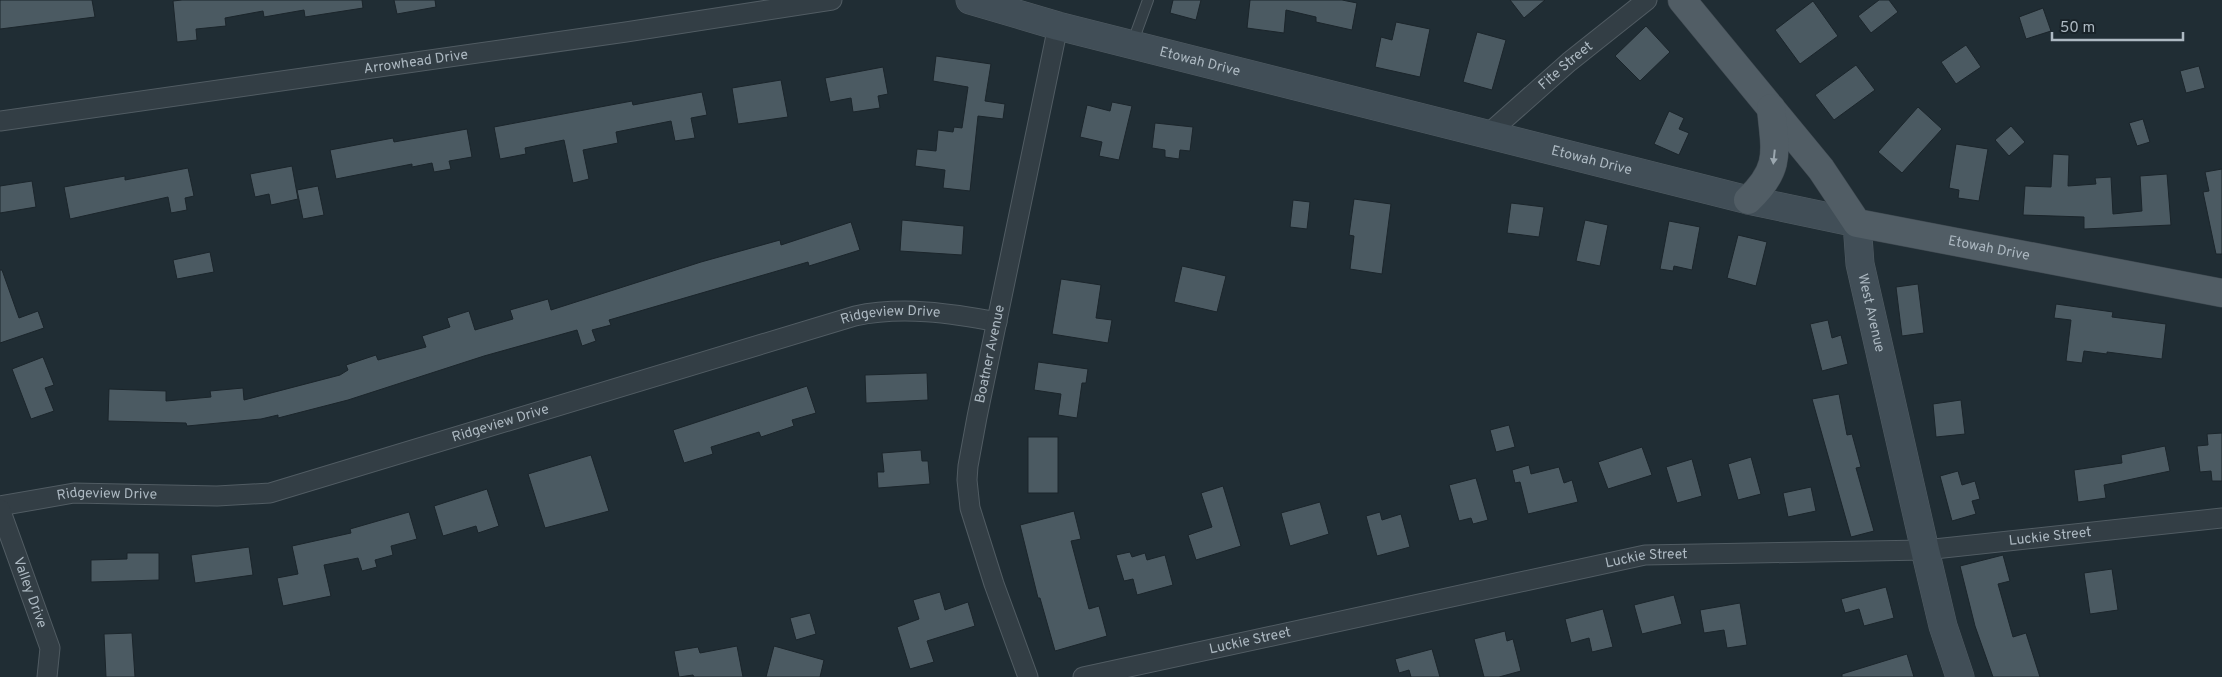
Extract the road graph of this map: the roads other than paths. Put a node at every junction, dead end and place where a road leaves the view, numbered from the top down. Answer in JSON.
{"nodes":[{"id":1,"x":832,"y":0,"type":"edge"},
{"id":2,"x":970,"y":0,"type":"edge"},
{"id":3,"x":1148,"y":0,"type":"edge"},
{"id":4,"x":1647,"y":0,"type":"edge"},
{"id":5,"x":1682,"y":0,"type":"edge"},
{"id":6,"x":1058,"y":26,"type":"junction"},
{"id":7,"x":1132,"y":45,"type":"junction"},
{"id":8,"x":1771,"y":108,"type":"junction"},
{"id":9,"x":0,"y":121,"type":"edge"},
{"id":10,"x":1489,"y":133,"type":"junction"},
{"id":11,"x":1748,"y":200,"type":"junction"},
{"id":12,"x":1857,"y":223,"type":"junction"},
{"id":13,"x":2222,"y":293,"type":"edge"},
{"id":14,"x":997,"y":322,"type":"junction"},
{"id":15,"x":0,"y":508,"type":"edge"},
{"id":16,"x":2222,"y":518,"type":"edge"},
{"id":17,"x":1925,"y":550,"type":"junction"},
{"id":18,"x":47,"y":677,"type":"edge"},
{"id":19,"x":1028,"y":677,"type":"edge"},
{"id":20,"x":1083,"y":677,"type":"edge"},
{"id":21,"x":1960,"y":677,"type":"edge"}],
"edges":[{"from":1,"to":9,"type":"street","name":"Arrowhead Drive"},
{"from":2,"to":6,"type":"street","name":"Etowah Drive"},
{"from":3,"to":7,"type":"lane"},
{"from":4,"to":10,"type":"street","name":"Fite Street"},
{"from":5,"to":8,"type":"main road","name":"West Avenue"},
{"from":6,"to":7,"type":"street","name":"Etowah Drive"},
{"from":6,"to":14,"type":"street","name":"Boatner Avenue"},
{"from":7,"to":10,"type":"street","name":"Etowah Drive"},
{"from":8,"to":11,"type":"main road","one_way":true},
{"from":8,"to":12,"type":"main road","name":"West Avenue"},
{"from":10,"to":11,"type":"street","name":"Etowah Drive"},
{"from":11,"to":12,"type":"street","name":"Etowah Drive"},
{"from":12,"to":13,"type":"main road","name":"Etowah Drive"},
{"from":12,"to":17,"type":"street","name":"West Avenue"},
{"from":14,"to":15,"type":"street","name":"Ridgeview Drive"},
{"from":14,"to":19,"type":"street","name":"Boatner Avenue"},
{"from":15,"to":18,"type":"street","name":"Valley Drive"},
{"from":16,"to":17,"type":"street","name":"Luckie Street"},
{"from":17,"to":20,"type":"street","name":"Luckie Street"},
{"from":17,"to":21,"type":"street","name":"West Avenue"}]}
